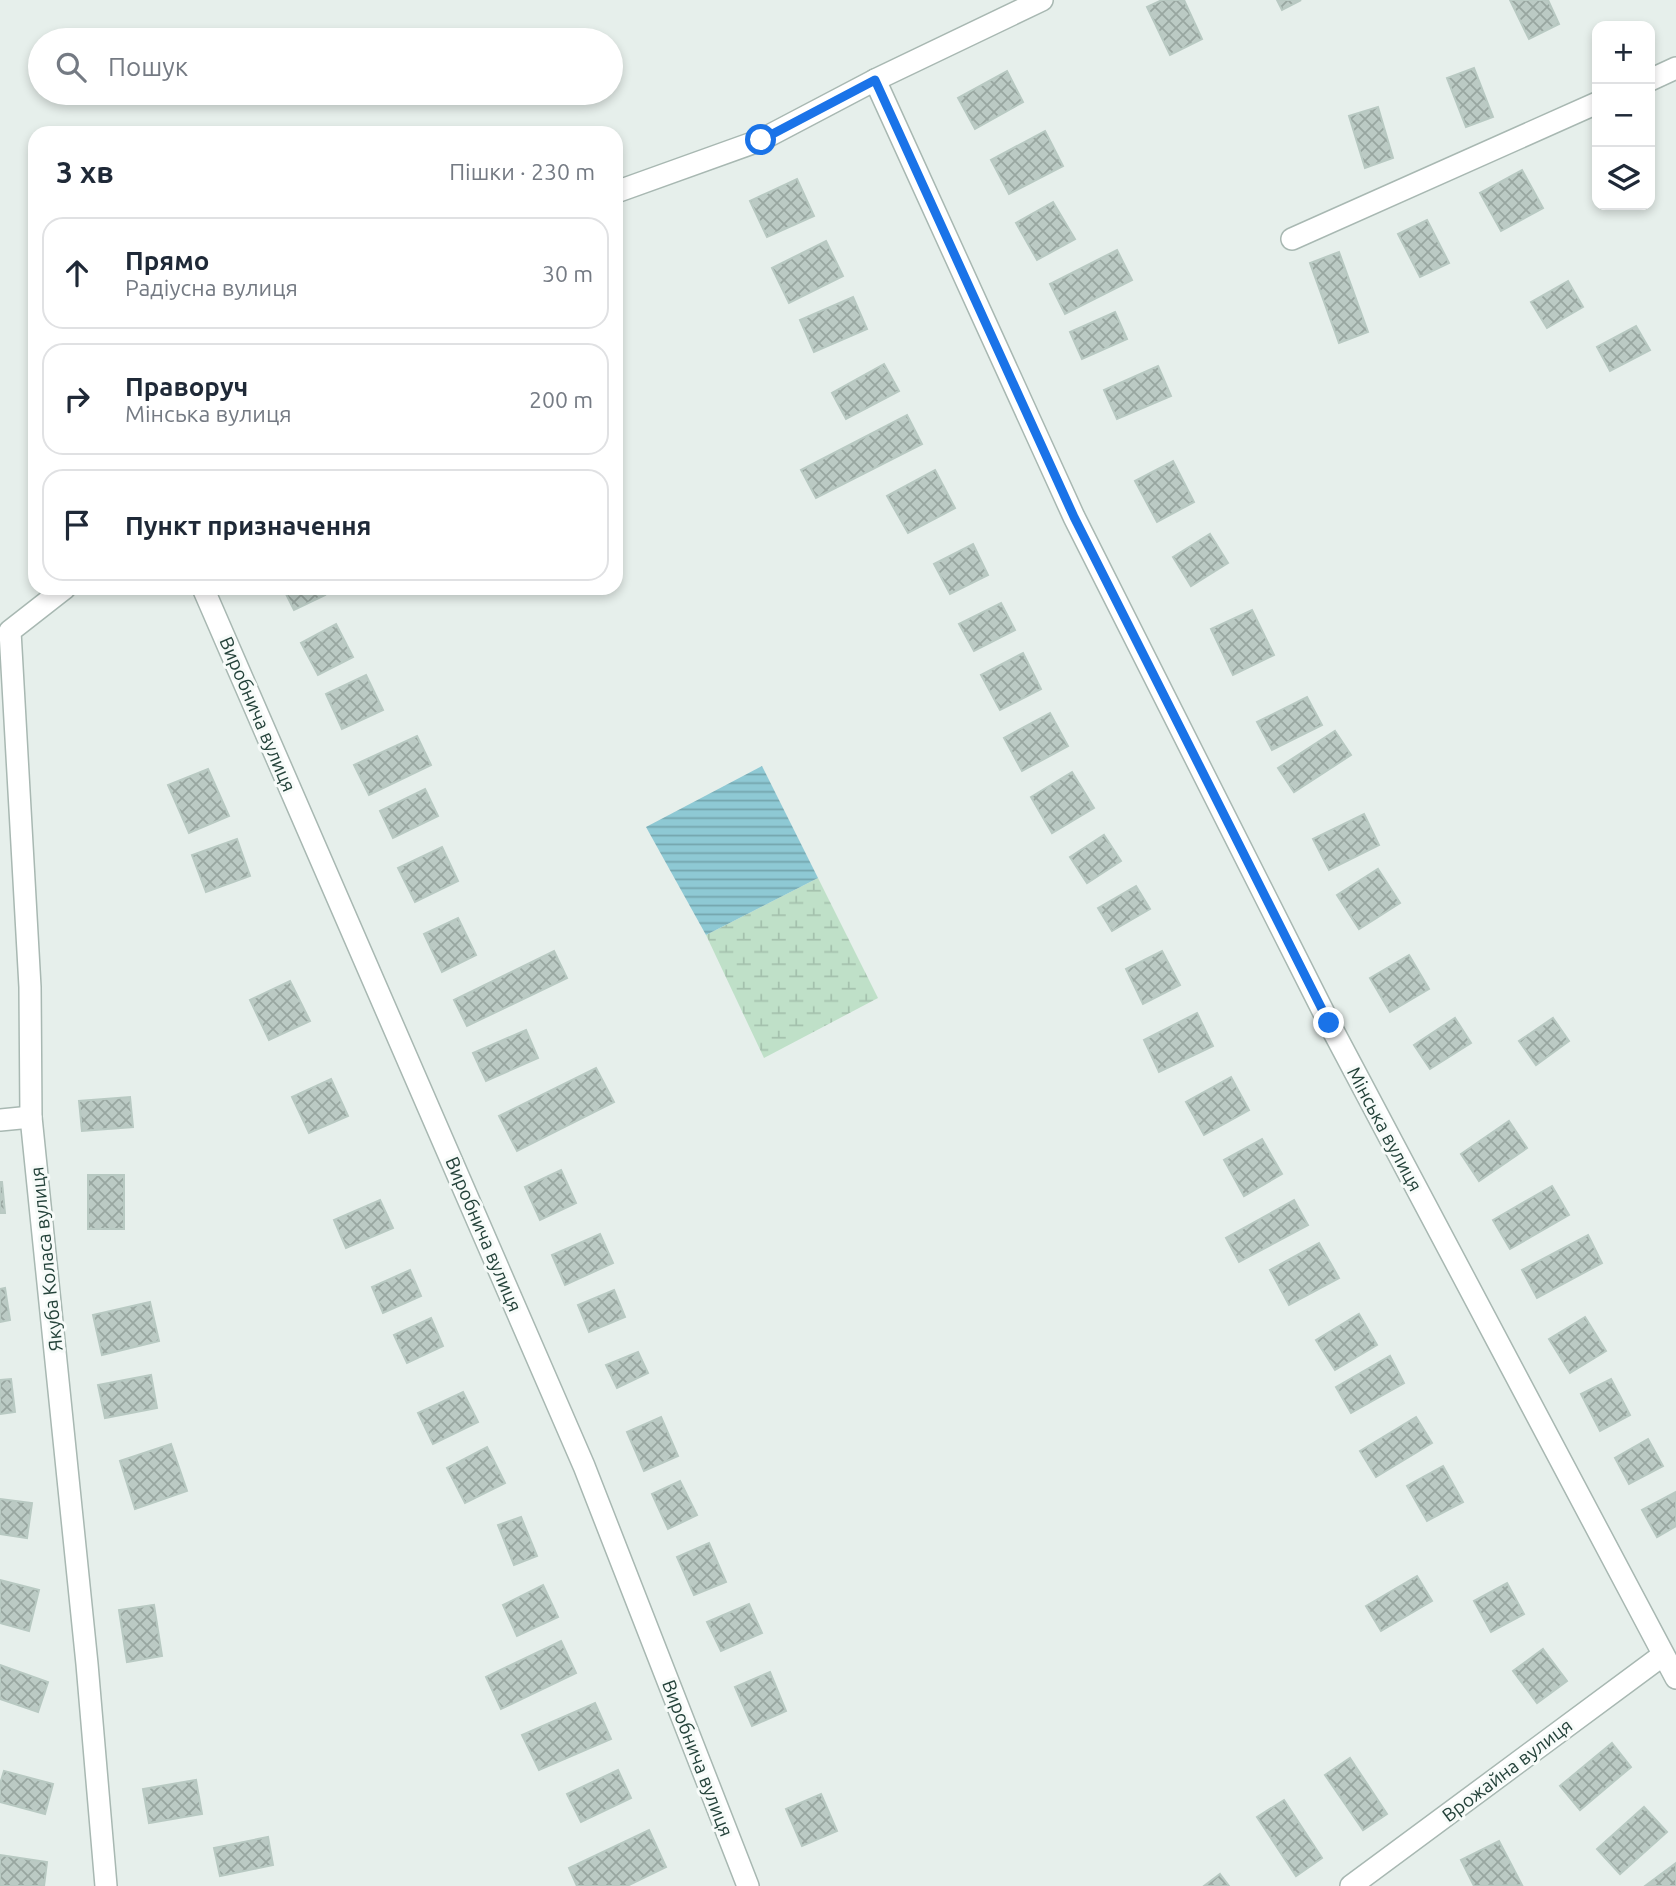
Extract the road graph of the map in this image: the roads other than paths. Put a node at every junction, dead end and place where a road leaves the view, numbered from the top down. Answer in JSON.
{"nodes":[{"id":1,"x":1042,"y":0,"type":"edge"},
{"id":2,"x":1676,"y":68,"type":"edge"},
{"id":3,"x":1655,"y":78,"type":"edge"},
{"id":4,"x":875,"y":80,"type":"junction"},
{"id":5,"x":1592,"y":105,"type":"edge"},
{"id":6,"x":623,"y":189,"type":"edge"},
{"id":7,"x":1292,"y":239,"type":"dead end"},
{"id":8,"x":56,"y":595,"type":"edge"},
{"id":9,"x":206,"y":595,"type":"edge"},
{"id":10,"x":31,"y":1117,"type":"junction"},
{"id":11,"x":0,"y":1120,"type":"edge"},
{"id":12,"x":1663,"y":1655,"type":"junction"},
{"id":13,"x":1676,"y":1678,"type":"edge"},
{"id":14,"x":106,"y":1886,"type":"edge"},
{"id":15,"x":748,"y":1886,"type":"edge"},
{"id":16,"x":1351,"y":1886,"type":"edge"}],
"edges":[{"from":1,"to":4,"type":"street"},
{"from":2,"to":3,"type":"street"},
{"from":4,"to":6,"type":"street"},
{"from":4,"to":12,"type":"street","name":"Мінська вулиця"},
{"from":5,"to":7,"type":"street"},
{"from":8,"to":10,"type":"street","name":"Якуба Коласа вулиця"},
{"from":9,"to":15,"type":"street","name":"Виробнича вулиця"},
{"from":10,"to":11,"type":"street"},
{"from":10,"to":14,"type":"street","name":"Якуба Коласа вулиця"},
{"from":12,"to":13,"type":"street","name":"Мінська вулиця"},
{"from":12,"to":16,"type":"street","name":"Врожайна вулиця"}]}
